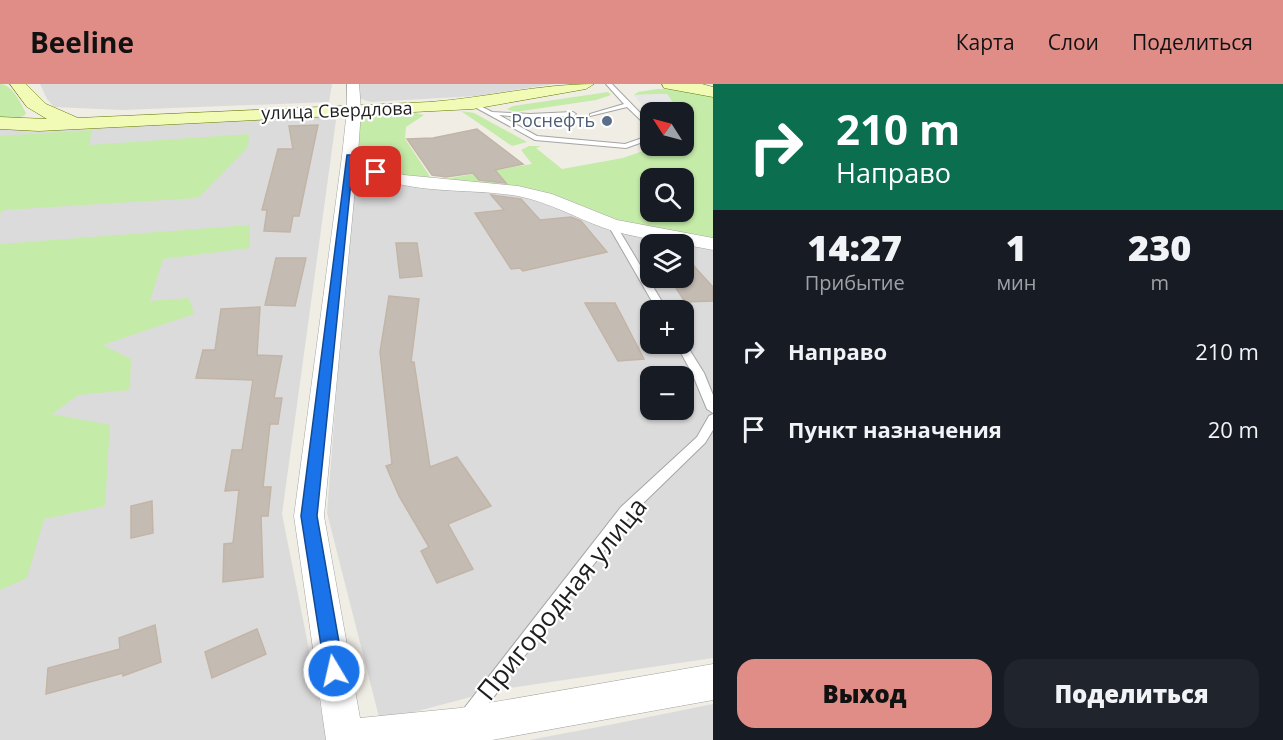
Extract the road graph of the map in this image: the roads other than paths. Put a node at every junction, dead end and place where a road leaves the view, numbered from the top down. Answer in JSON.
{"nodes":[{"id":1,"x":18,"y":84,"type":"edge"},
{"id":2,"x":353,"y":84,"type":"edge"},
{"id":3,"x":586,"y":84,"type":"edge"},
{"id":4,"x":609,"y":84,"type":"edge"},
{"id":5,"x":670,"y":84,"type":"edge"},
{"id":6,"x":713,"y":92,"type":"edge"},
{"id":7,"x":630,"y":104,"type":"junction"},
{"id":8,"x":480,"y":108,"type":"junction"},
{"id":9,"x":354,"y":110,"type":"junction"},
{"id":10,"x":573,"y":114,"type":"dead end"},
{"id":11,"x":592,"y":115,"type":"dead end"},
{"id":12,"x":640,"y":115,"type":"edge"},
{"id":13,"x":87,"y":122,"type":"junction"},
{"id":14,"x":0,"y":123,"type":"edge"},
{"id":15,"x":640,"y":141,"type":"edge"},
{"id":16,"x":350,"y":156,"type":"junction"},
{"id":17,"x":612,"y":225,"type":"junction"},
{"id":18,"x":713,"y":244,"type":"edge"},
{"id":19,"x":656,"y":300,"type":"edge"},
{"id":20,"x":687,"y":354,"type":"edge"},
{"id":21,"x":713,"y":409,"type":"edge"},
{"id":22,"x":713,"y":419,"type":"edge"},
{"id":23,"x":713,"y":682,"type":"edge"},
{"id":24,"x":460,"y":727,"type":"junction"},
{"id":25,"x":345,"y":739,"type":"edge"}],
"edges":[{"from":1,"to":13,"type":"main road","name":"улица Свердлова"},
{"from":2,"to":9,"type":"street"},
{"from":3,"to":8,"type":"main road","name":"улица Свердлова"},
{"from":4,"to":7,"type":"lane"},
{"from":5,"to":6,"type":"main road"},
{"from":7,"to":11,"type":"lane"},
{"from":7,"to":12,"type":"lane"},
{"from":8,"to":9,"type":"main road","name":"улица Свердлова"},
{"from":8,"to":10,"type":"lane"},
{"from":8,"to":15,"type":"lane"},
{"from":9,"to":13,"type":"main road","name":"улица Свердлова"},
{"from":9,"to":16,"type":"street"},
{"from":13,"to":14,"type":"main road","name":"улица Свердлова"},
{"from":16,"to":17,"type":"street"},
{"from":16,"to":25,"type":"street"},
{"from":17,"to":18,"type":"street"},
{"from":17,"to":19,"type":"lane"},
{"from":20,"to":21,"type":"lane"},
{"from":22,"to":24,"type":"lane","name":"Пригородная улица"},
{"from":23,"to":24,"type":"street","name":"Пригородная улица"},
{"from":24,"to":25,"type":"street","name":"Пригородная улица"}]}
